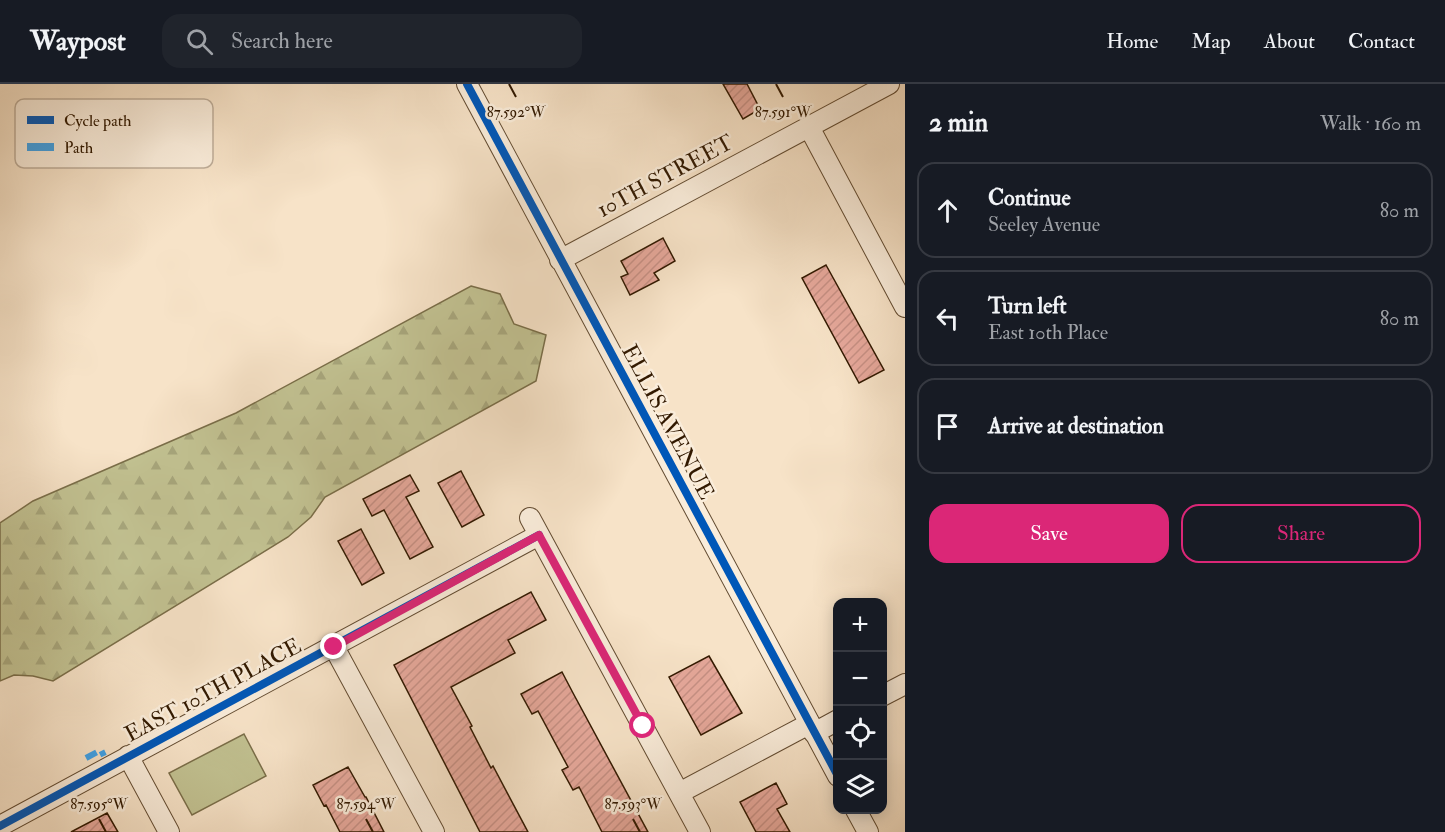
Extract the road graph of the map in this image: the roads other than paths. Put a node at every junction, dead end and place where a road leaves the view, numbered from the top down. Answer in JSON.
{"nodes":[{"id":1,"x":467,"y":84,"type":"edge"},
{"id":2,"x":889,"y":84,"type":"edge"},
{"id":3,"x":809,"y":127,"type":"junction"},
{"id":4,"x":560,"y":260,"type":"junction"},
{"id":5,"x":905,"y":307,"type":"edge"},
{"id":6,"x":334,"y":647,"type":"junction"},
{"id":7,"x":905,"y":684,"type":"edge"},
{"id":8,"x":887,"y":693,"type":"edge"},
{"id":9,"x":833,"y":721,"type":"edge"},
{"id":10,"x":812,"y":728,"type":"junction"},
{"id":11,"x":128,"y":756,"type":"junction"},
{"id":12,"x":833,"y":768,"type":"edge"},
{"id":13,"x":679,"y":794,"type":"junction"},
{"id":14,"x":858,"y":814,"type":"edge"},
{"id":15,"x":0,"y":826,"type":"edge"},
{"id":16,"x":169,"y":832,"type":"edge"},
{"id":17,"x":434,"y":832,"type":"edge"},
{"id":18,"x":700,"y":832,"type":"edge"},
{"id":19,"x":868,"y":832,"type":"edge"}],
"edges":[{"from":1,"to":4,"type":"street","name":"ELLIS AVENUE"},
{"from":2,"to":3,"type":"street","name":"10TH STREET"},
{"from":3,"to":4,"type":"street","name":"10TH STREET"},
{"from":3,"to":5,"type":"street"},
{"from":4,"to":10,"type":"street","name":"ELLIS AVENUE"},
{"from":6,"to":11,"type":"street","name":"EAST 10TH PLACE"},
{"from":6,"to":13,"type":"street","name":"EAST 10TH PLACE"},
{"from":6,"to":17,"type":"street"},
{"from":7,"to":8,"type":"street"},
{"from":9,"to":10,"type":"street"},
{"from":10,"to":12,"type":"street","name":"ELLIS AVENUE"},
{"from":10,"to":13,"type":"street"},
{"from":11,"to":15,"type":"street","name":"EAST 10TH PLACE"},
{"from":11,"to":16,"type":"street"},
{"from":13,"to":18,"type":"street"},
{"from":14,"to":19,"type":"street"}]}
